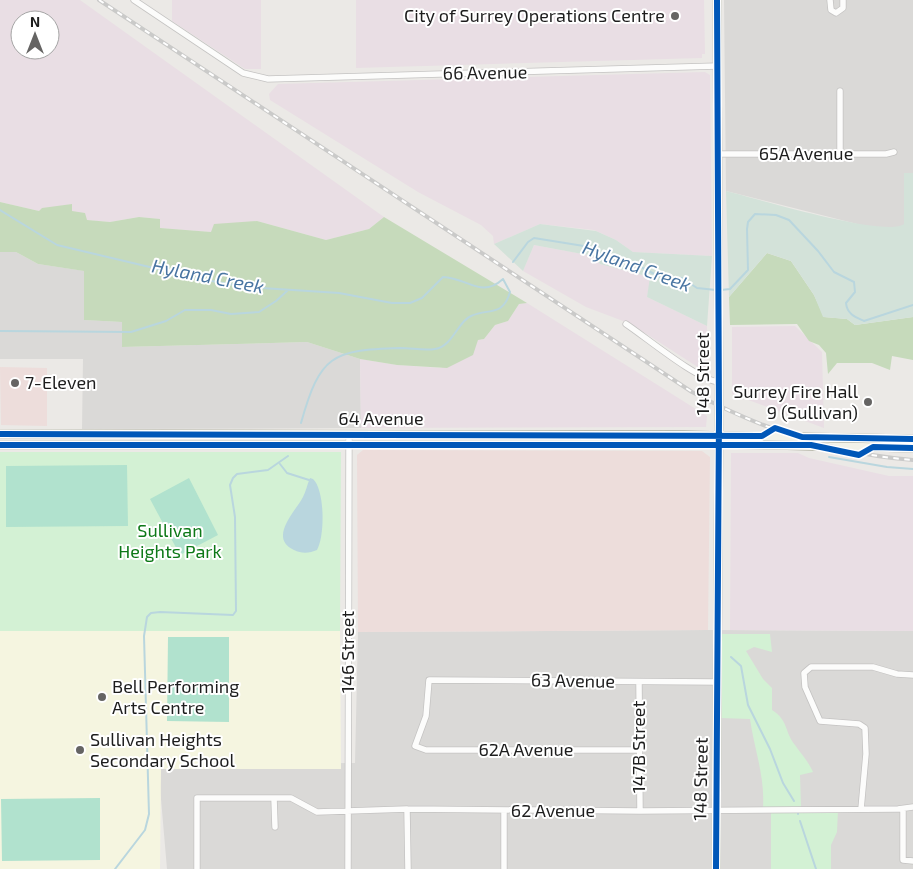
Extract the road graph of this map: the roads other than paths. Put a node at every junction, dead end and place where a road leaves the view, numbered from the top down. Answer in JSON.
{"nodes":[{"id":1,"x":134,"y":0,"type":"edge"},
{"id":2,"x":717,"y":0,"type":"edge"},
{"id":3,"x":830,"y":0,"type":"edge"},
{"id":4,"x":843,"y":0,"type":"edge"},
{"id":5,"x":717,"y":66,"type":"junction"},
{"id":6,"x":840,"y":91,"type":"dead end"},
{"id":7,"x":894,"y":152,"type":"dead end"},
{"id":8,"x":718,"y":154,"type":"junction"},
{"id":9,"x":840,"y":154,"type":"junction"},
{"id":10,"x":626,"y":324,"type":"dead end"},
{"id":11,"x":719,"y":382,"type":"junction"},
{"id":12,"x":0,"y":434,"type":"edge"},
{"id":13,"x":174,"y":434,"type":"junction"},
{"id":14,"x":349,"y":434,"type":"junction"},
{"id":15,"x":112,"y":435,"type":"junction"},
{"id":16,"x":718,"y":436,"type":"junction"},
{"id":17,"x":913,"y":439,"type":"edge"},
{"id":18,"x":349,"y":443,"type":"junction"},
{"id":19,"x":72,"y":444,"type":"junction"},
{"id":20,"x":125,"y":444,"type":"junction"},
{"id":21,"x":718,"y":444,"type":"junction"},
{"id":22,"x":0,"y":445,"type":"edge"},
{"id":23,"x":913,"y":448,"type":"edge"},
{"id":24,"x":913,"y":675,"type":"edge"},
{"id":25,"x":640,"y":682,"type":"junction"},
{"id":26,"x":717,"y":682,"type":"junction"},
{"id":27,"x":415,"y":746,"type":"joint"},
{"id":28,"x":639,"y":750,"type":"junction"},
{"id":29,"x":274,"y":798,"type":"junction"},
{"id":30,"x":913,"y":807,"type":"edge"},
{"id":31,"x":407,"y":809,"type":"junction"},
{"id":32,"x":861,"y":809,"type":"junction"},
{"id":33,"x":903,"y":809,"type":"junction"},
{"id":34,"x":348,"y":810,"type":"junction"},
{"id":35,"x":504,"y":810,"type":"junction"},
{"id":36,"x":716,"y":810,"type":"junction"},
{"id":37,"x":640,"y":811,"type":"junction"},
{"id":38,"x":275,"y":827,"type":"dead end"},
{"id":39,"x":913,"y":861,"type":"edge"},
{"id":40,"x":197,"y":869,"type":"edge"},
{"id":41,"x":348,"y":869,"type":"edge"},
{"id":42,"x":408,"y":869,"type":"edge"},
{"id":43,"x":504,"y":869,"type":"edge"},
{"id":44,"x":716,"y":869,"type":"edge"}],
"edges":[{"from":1,"to":5,"type":"street","name":"66 Avenue"},
{"from":2,"to":5,"type":"main road","name":"148 Street"},
{"from":3,"to":4,"type":"street"},
{"from":5,"to":8,"type":"main road","name":"148 Street"},
{"from":6,"to":9,"type":"street"},
{"from":7,"to":9,"type":"street","name":"65A Avenue"},
{"from":8,"to":9,"type":"street","name":"65A Avenue"},
{"from":8,"to":11,"type":"main road","name":"148 Street"},
{"from":10,"to":11,"type":"street"},
{"from":11,"to":16,"type":"main road","name":"148 Street"},
{"from":12,"to":15,"type":"main road","name":"64 Avenue"},
{"from":13,"to":14,"type":"main road","name":"64 Avenue"},
{"from":13,"to":15,"type":"main road","name":"64 Avenue"},
{"from":13,"to":20,"type":"main road"},
{"from":14,"to":16,"type":"main road","name":"64 Avenue"},
{"from":14,"to":18,"type":"street","name":"146 Street"},
{"from":15,"to":19,"type":"main road"},
{"from":16,"to":17,"type":"main road","name":"64 Avenue"},
{"from":16,"to":21,"type":"main road","name":"148 Street"},
{"from":18,"to":20,"type":"main road","name":"64 Avenue"},
{"from":18,"to":21,"type":"main road","name":"64 Avenue"},
{"from":18,"to":34,"type":"street","name":"146 Street"},
{"from":19,"to":20,"type":"main road","name":"64 Avenue"},
{"from":19,"to":22,"type":"main road","name":"64 Avenue"},
{"from":21,"to":23,"type":"main road","name":"64 Avenue"},
{"from":21,"to":26,"type":"main road","name":"148 Street"},
{"from":24,"to":32,"type":"street"},
{"from":25,"to":26,"type":"street","name":"63 Avenue"},
{"from":25,"to":27,"type":"street","name":"63 Avenue"},
{"from":25,"to":28,"type":"street","name":"147B Street"},
{"from":26,"to":36,"type":"main road","name":"148 Street"},
{"from":27,"to":28,"type":"street","name":"62A Avenue"},
{"from":28,"to":37,"type":"street","name":"147B Street"},
{"from":29,"to":34,"type":"street","name":"62 Avenue"},
{"from":29,"to":38,"type":"street"},
{"from":29,"to":40,"type":"street","name":"62 Avenue"},
{"from":30,"to":33,"type":"street","name":"62 Avenue"},
{"from":31,"to":34,"type":"street","name":"62 Avenue"},
{"from":31,"to":35,"type":"street","name":"62 Avenue"},
{"from":31,"to":42,"type":"street"},
{"from":32,"to":33,"type":"street","name":"62 Avenue"},
{"from":32,"to":36,"type":"street","name":"62 Avenue"},
{"from":33,"to":39,"type":"street"},
{"from":34,"to":41,"type":"street","name":"146 Street"},
{"from":35,"to":37,"type":"street","name":"62 Avenue"},
{"from":35,"to":43,"type":"street"},
{"from":36,"to":37,"type":"street","name":"62 Avenue"},
{"from":36,"to":44,"type":"main road","name":"148 Street"}]}
